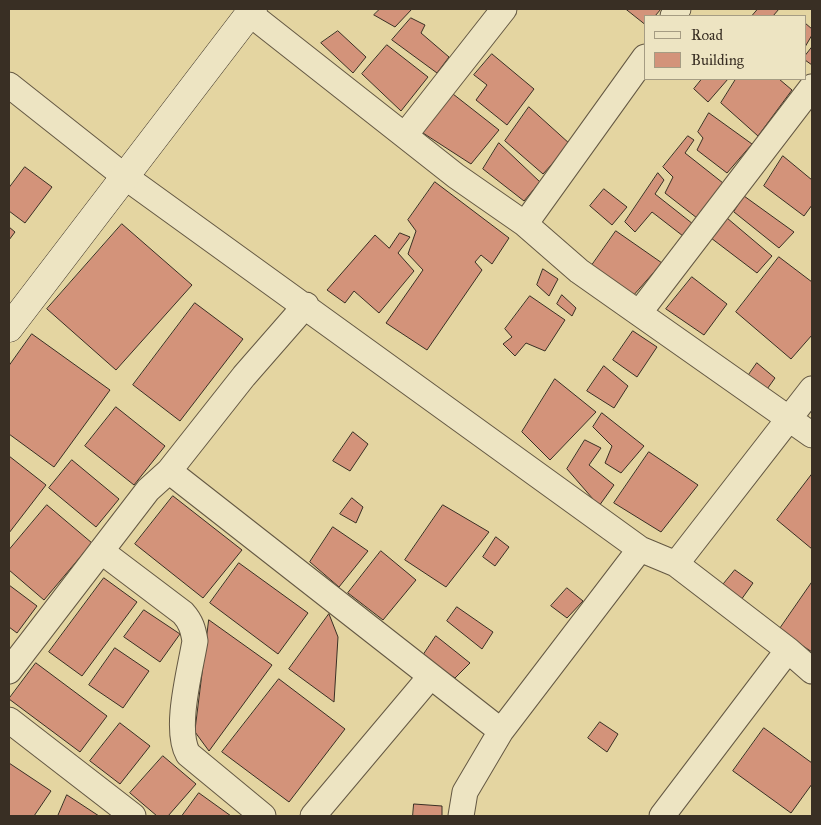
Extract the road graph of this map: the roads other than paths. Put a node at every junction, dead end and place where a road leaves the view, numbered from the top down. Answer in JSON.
{"nodes":[{"id":1,"x":504,"y":9,"type":"edge"},
{"id":2,"x":251,"y":11,"type":"edge"},
{"id":3,"x":644,"y":57,"type":"edge"},
{"id":4,"x":9,"y":85,"type":"edge"},
{"id":5,"x":812,"y":88,"type":"edge"},
{"id":6,"x":405,"y":135,"type":"junction"},
{"id":7,"x":124,"y":176,"type":"junction"},
{"id":8,"x":525,"y":224,"type":"junction"},
{"id":9,"x":306,"y":305,"type":"junction"},
{"id":10,"x":640,"y":314,"type":"junction"},
{"id":11,"x":9,"y":328,"type":"edge"},
{"id":12,"x":812,"y":389,"type":"edge"},
{"id":13,"x":790,"y":419,"type":"junction"},
{"id":14,"x":812,"y":435,"type":"edge"},
{"id":15,"x":169,"y":470,"type":"junction"},
{"id":16,"x":640,"y":549,"type":"junction"},
{"id":17,"x":101,"y":551,"type":"junction"},
{"id":18,"x":676,"y":564,"type":"junction"},
{"id":19,"x":788,"y":650,"type":"junction"},
{"id":20,"x":9,"y":671,"type":"edge"},
{"id":21,"x":812,"y":671,"type":"edge"},
{"id":22,"x":430,"y":677,"type":"junction"},
{"id":23,"x":9,"y":720,"type":"edge"},
{"id":24,"x":501,"y":731,"type":"junction"},
{"id":25,"x":669,"y":814,"type":"edge"},
{"id":26,"x":133,"y":816,"type":"edge"},
{"id":27,"x":263,"y":816,"type":"edge"},
{"id":28,"x":313,"y":816,"type":"edge"},
{"id":29,"x":461,"y":816,"type":"edge"}],
"edges":[{"from":1,"to":6,"type":"street"},
{"from":2,"to":6,"type":"street"},
{"from":2,"to":7,"type":"street"},
{"from":3,"to":8,"type":"street"},
{"from":4,"to":7,"type":"street"},
{"from":5,"to":10,"type":"street"},
{"from":6,"to":8,"type":"street"},
{"from":7,"to":9,"type":"street"},
{"from":7,"to":11,"type":"street"},
{"from":8,"to":10,"type":"street"},
{"from":9,"to":15,"type":"street"},
{"from":9,"to":16,"type":"street"},
{"from":10,"to":13,"type":"street"},
{"from":12,"to":13,"type":"street"},
{"from":13,"to":14,"type":"street"},
{"from":13,"to":18,"type":"street"},
{"from":15,"to":17,"type":"street"},
{"from":15,"to":22,"type":"street"},
{"from":16,"to":18,"type":"street"},
{"from":16,"to":24,"type":"street"},
{"from":17,"to":20,"type":"street"},
{"from":17,"to":27,"type":"street"},
{"from":18,"to":19,"type":"street"},
{"from":19,"to":21,"type":"street"},
{"from":19,"to":25,"type":"street"},
{"from":22,"to":24,"type":"street"},
{"from":22,"to":28,"type":"street"},
{"from":23,"to":26,"type":"street"},
{"from":24,"to":29,"type":"street"}]}
